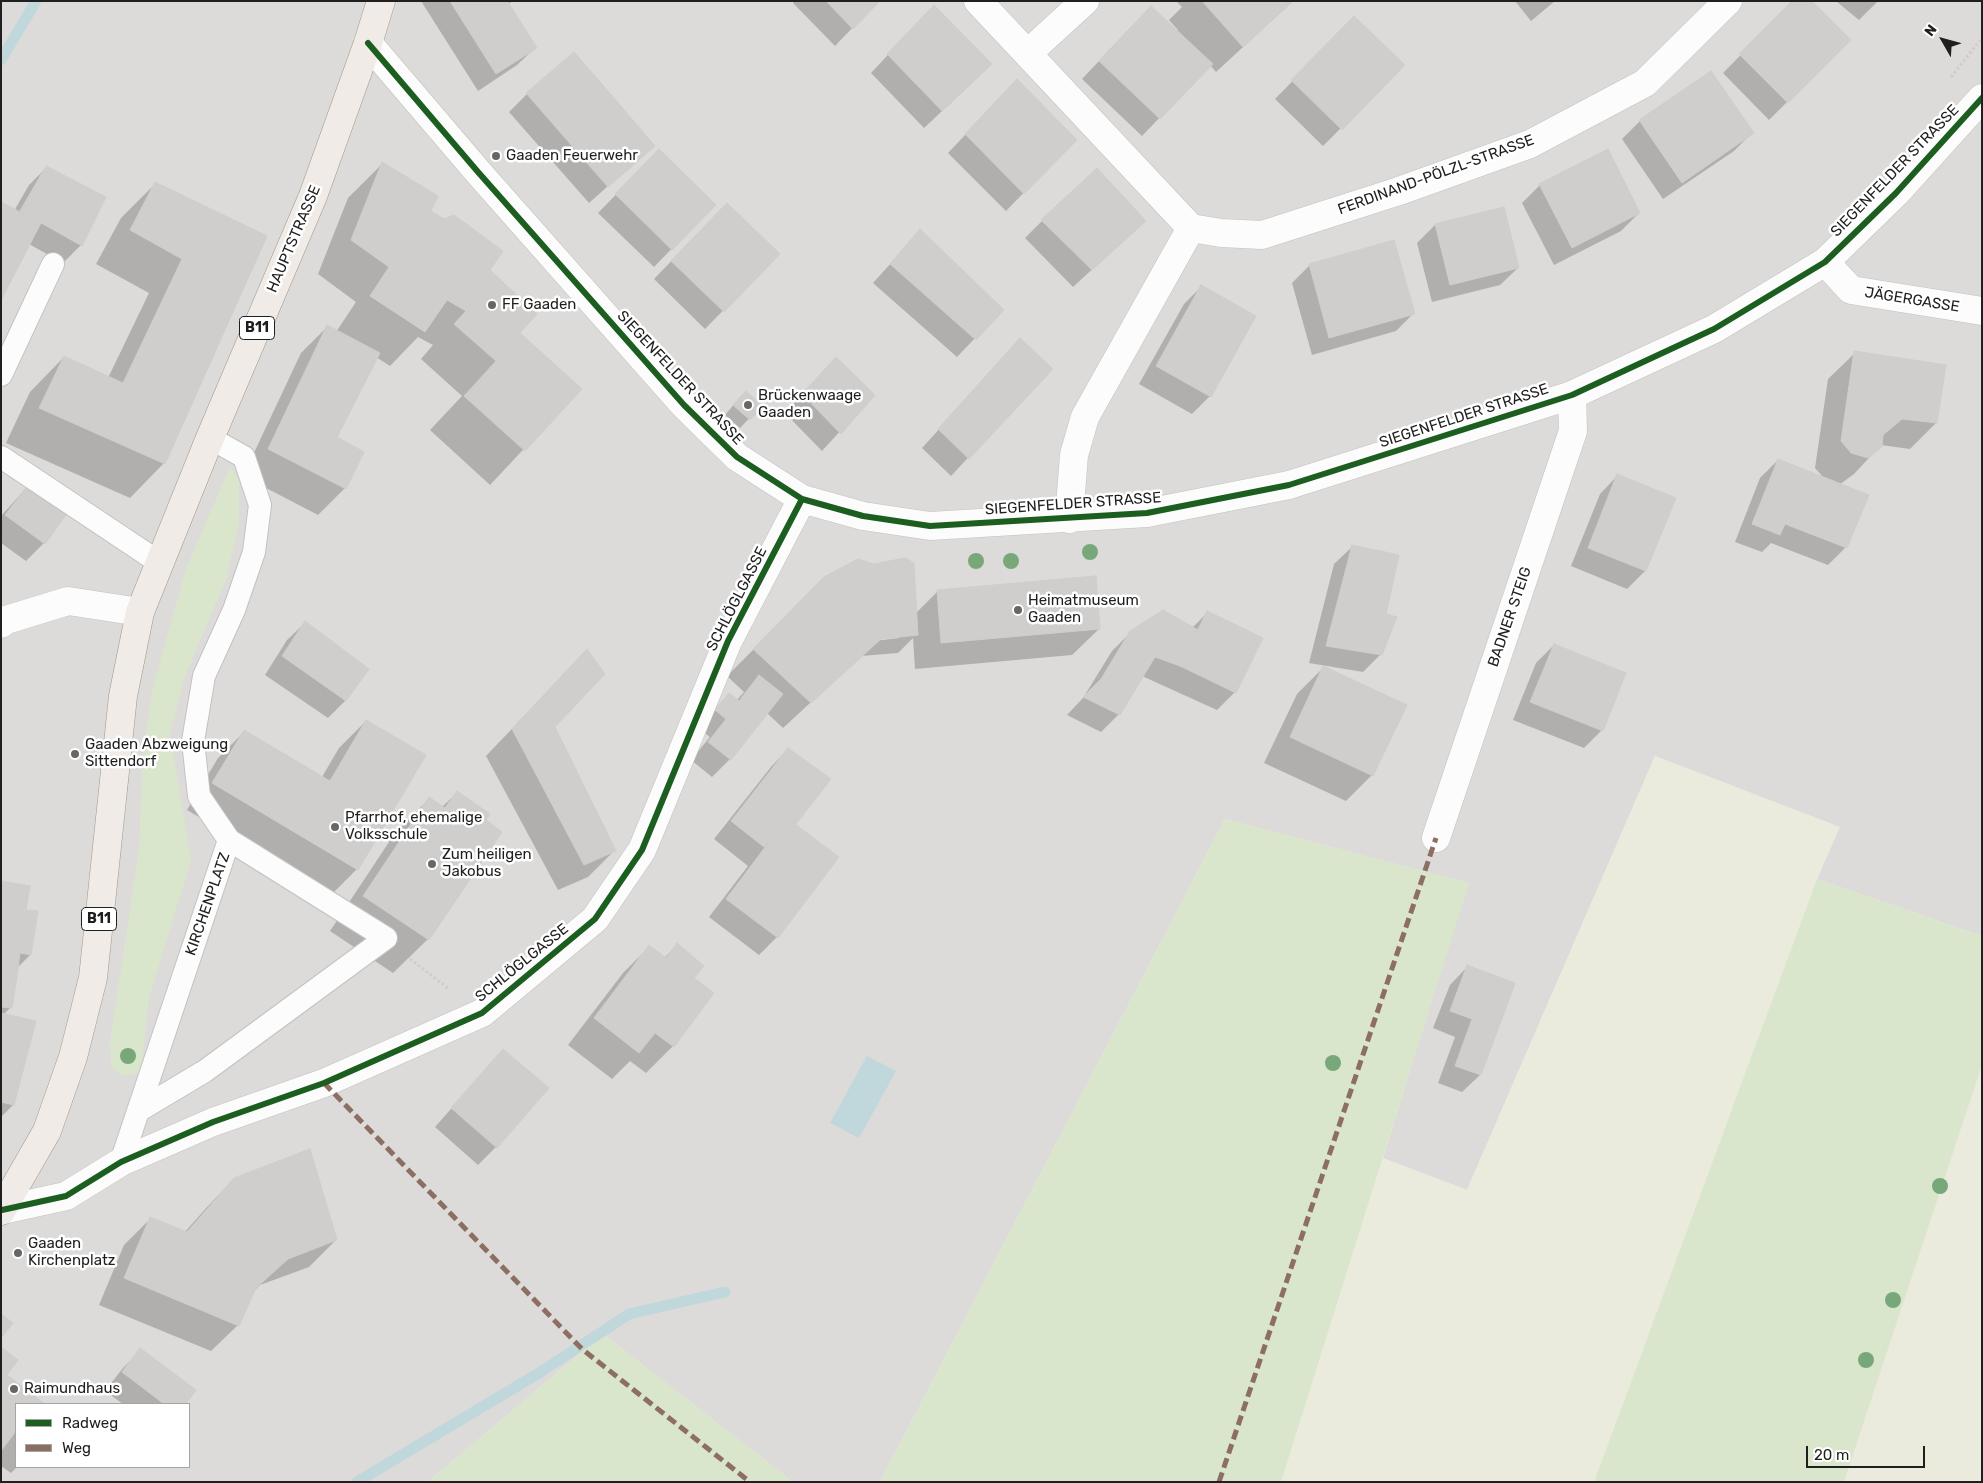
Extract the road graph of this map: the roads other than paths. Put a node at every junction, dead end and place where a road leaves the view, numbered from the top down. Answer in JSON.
{"nodes":[{"id":1,"x":381,"y":1,"type":"edge"},
{"id":2,"x":978,"y":1,"type":"edge"},
{"id":3,"x":1085,"y":1,"type":"edge"},
{"id":4,"x":1728,"y":1,"type":"edge"},
{"id":5,"x":368,"y":43,"type":"junction"},
{"id":6,"x":1028,"y":53,"type":"junction"},
{"id":7,"x":1982,"y":98,"type":"edge"},
{"id":8,"x":1191,"y":228,"type":"junction"},
{"id":9,"x":1824,"y":262,"type":"junction"},
{"id":10,"x":53,"y":264,"type":"dead end"},
{"id":11,"x":1982,"y":310,"type":"edge"},
{"id":12,"x":1,"y":375,"type":"edge"},
{"id":13,"x":1572,"y":395,"type":"junction"},
{"id":14,"x":210,"y":438,"type":"junction"},
{"id":15,"x":1,"y":457,"type":"edge"},
{"id":16,"x":802,"y":499,"type":"junction"},
{"id":17,"x":1069,"y":519,"type":"junction"},
{"id":18,"x":160,"y":564,"type":"junction"},
{"id":19,"x":140,"y":612,"type":"junction"},
{"id":20,"x":1,"y":624,"type":"edge"},
{"id":21,"x":1436,"y":838,"type":"dead end"},
{"id":22,"x":229,"y":840,"type":"junction"},
{"id":23,"x":138,"y":1111,"type":"junction"},
{"id":24,"x":121,"y":1162,"type":"junction"},
{"id":25,"x":2,"y":1210,"type":"edge"}],
"edges":[{"from":1,"to":5,"type":"main road","name":"HAUPTSTRASSE","number":"B11"},
{"from":2,"to":6,"type":"street"},
{"from":3,"to":6,"type":"street"},
{"from":4,"to":8,"type":"street","name":"FERDINAND-PÖLZL-STRASSE"},
{"from":5,"to":14,"type":"main road","name":"HAUPTSTRASSE","number":"B11"},
{"from":5,"to":16,"type":"street","name":"SIEGENFELDER STRASSE"},
{"from":6,"to":8,"type":"street"},
{"from":7,"to":9,"type":"street","name":"SIEGENFELDER STRASSE"},
{"from":8,"to":17,"type":"street"},
{"from":9,"to":11,"type":"street","name":"JÄGERGASSE"},
{"from":9,"to":13,"type":"street","name":"SIEGENFELDER STRASSE"},
{"from":10,"to":12,"type":"lane"},
{"from":13,"to":17,"type":"street","name":"SIEGENFELDER STRASSE"},
{"from":13,"to":21,"type":"street","name":"BADNER STEIG"},
{"from":14,"to":18,"type":"main road","name":"HAUPTSTRASSE","number":"B11"},
{"from":14,"to":22,"type":"lane","name":"KIRCHENPLATZ"},
{"from":15,"to":18,"type":"lane"},
{"from":16,"to":17,"type":"street","name":"SIEGENFELDER STRASSE"},
{"from":16,"to":24,"type":"street","name":"SCHLÖGLGASSE"},
{"from":18,"to":19,"type":"main road","name":"HAUPTSTRASSE","number":"B11"},
{"from":19,"to":20,"type":"street"},
{"from":19,"to":25,"type":"main road","number":"B11"},
{"from":22,"to":23,"type":"lane","name":"KIRCHENPLATZ"},
{"from":22,"to":23,"type":"lane"},
{"from":23,"to":24,"type":"lane","name":"KIRCHENPLATZ"},
{"from":24,"to":25,"type":"street","name":"SCHLÖGLGASSE"}]}
